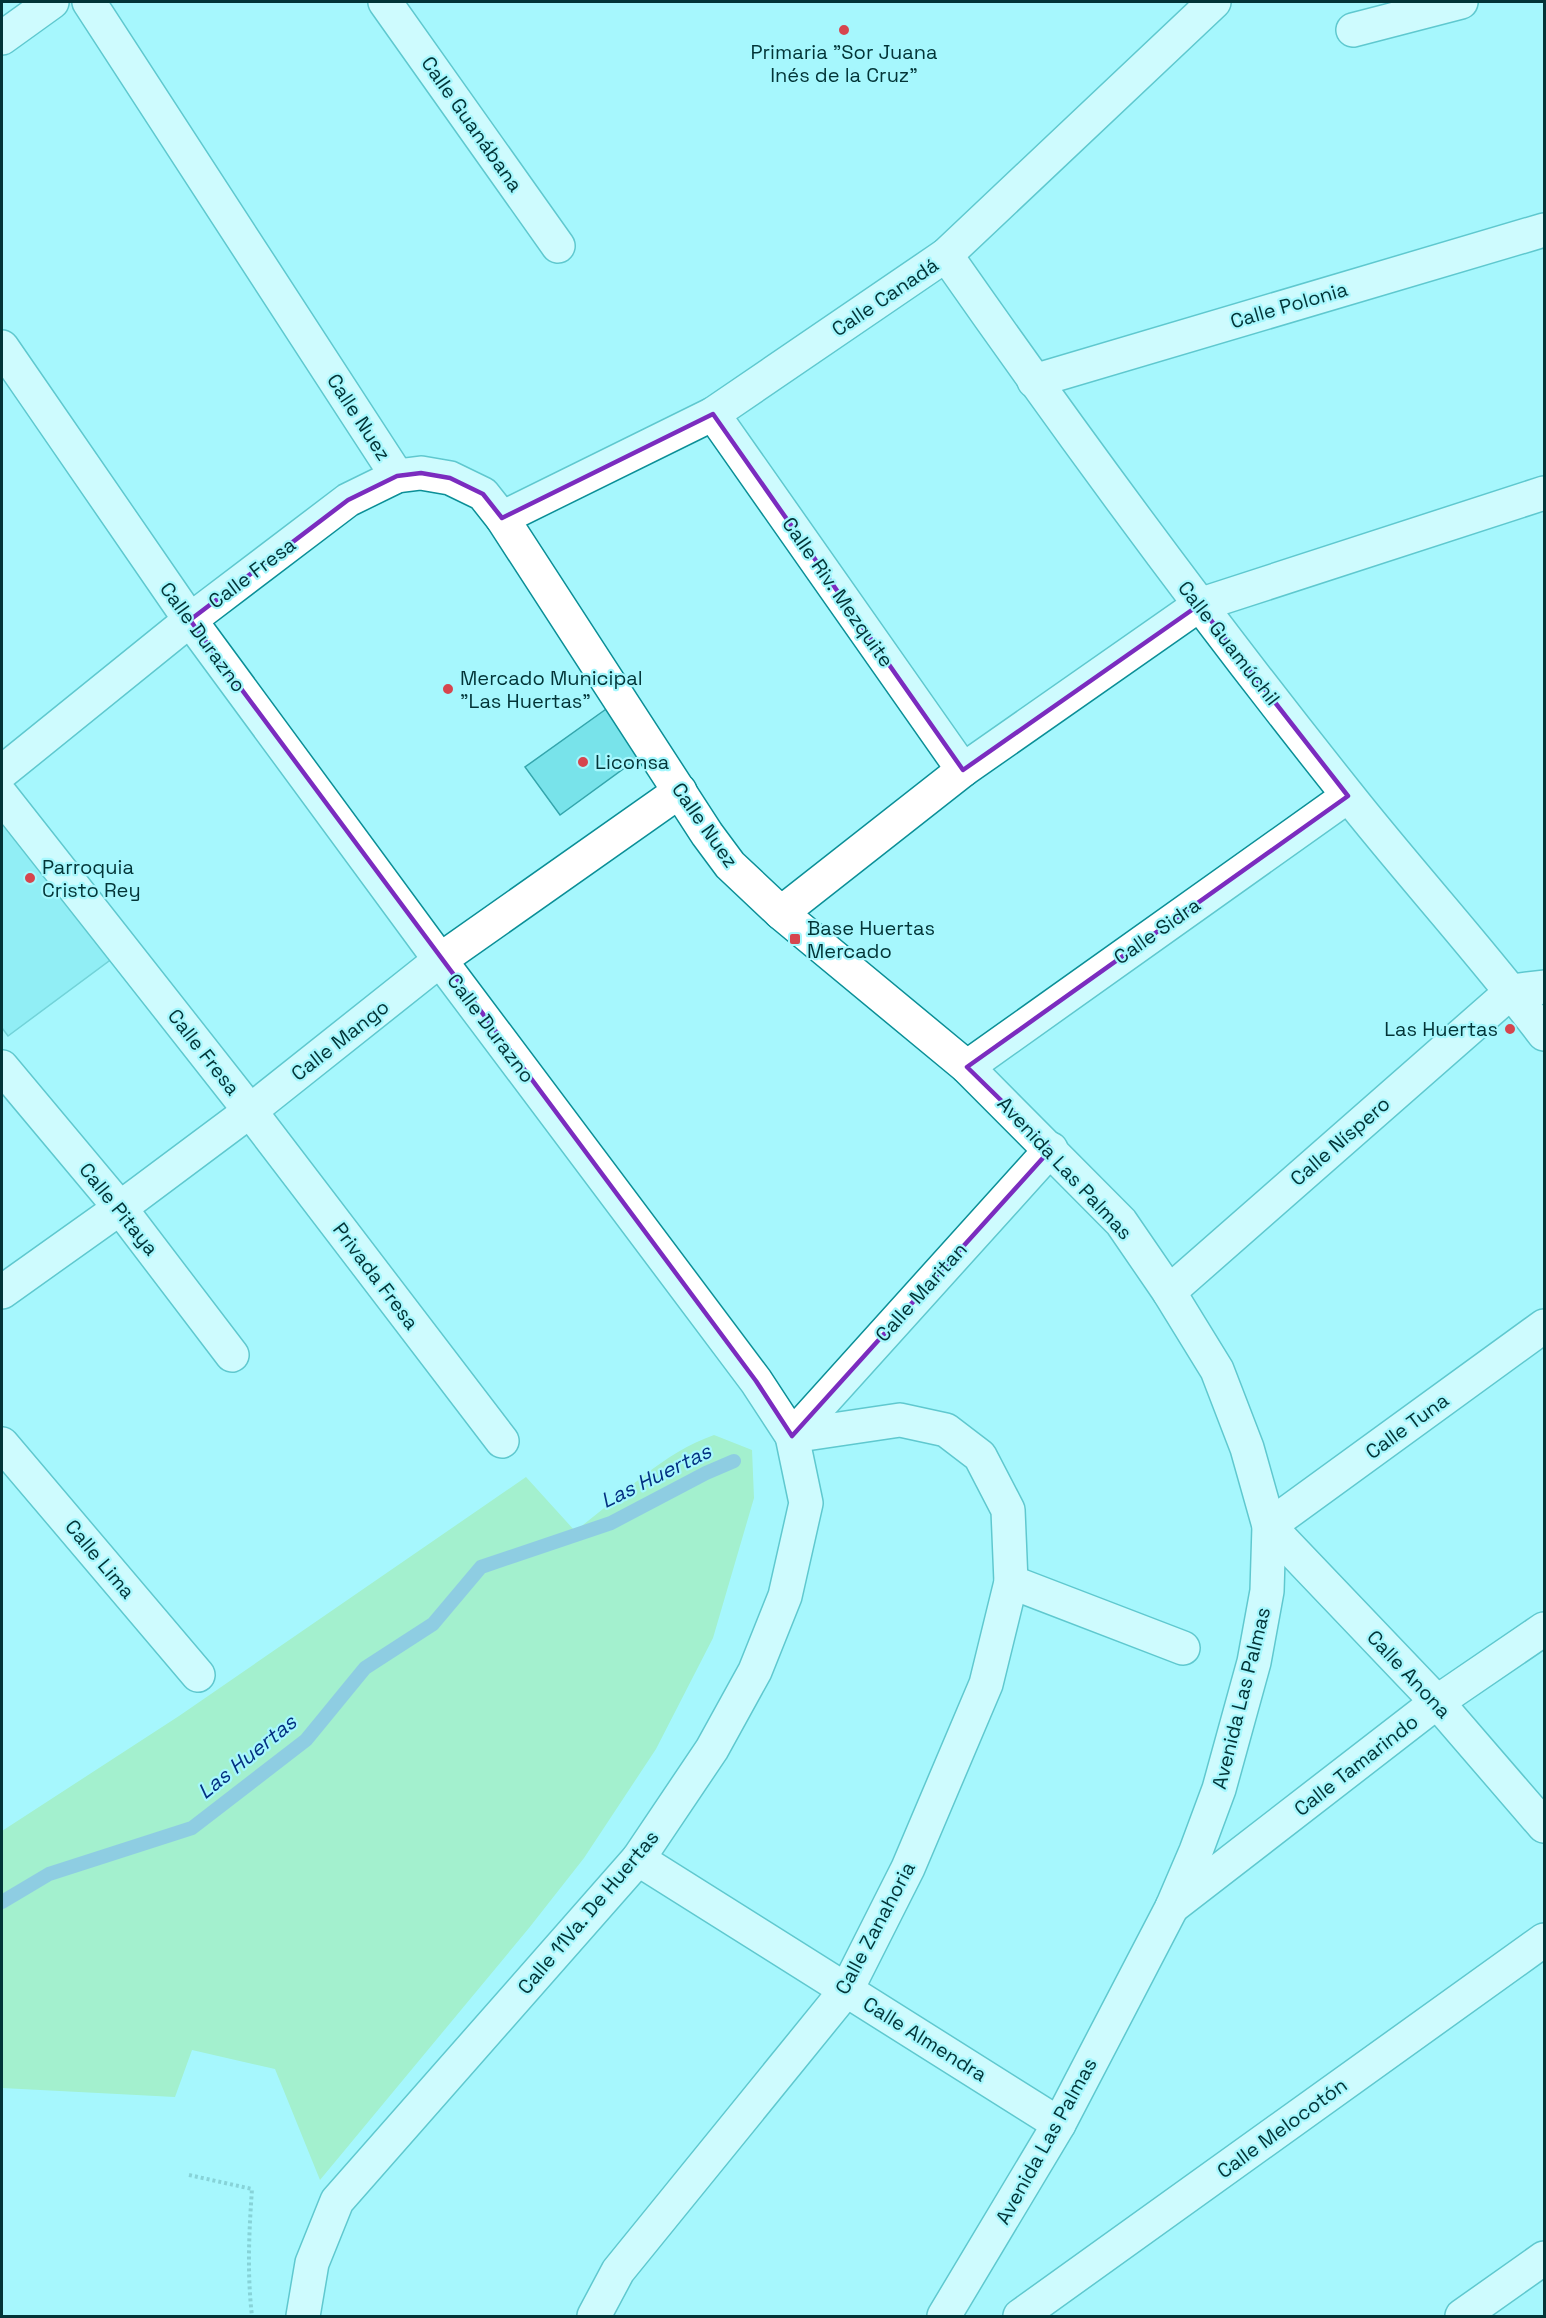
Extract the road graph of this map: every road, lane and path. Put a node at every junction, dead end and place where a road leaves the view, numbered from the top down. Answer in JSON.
{"nodes":[{"id":1,"x":52,"y":2,"type":"edge"},
{"id":2,"x":89,"y":2,"type":"edge"},
{"id":3,"x":385,"y":2,"type":"edge"},
{"id":4,"x":1214,"y":2,"type":"edge"},
{"id":5,"x":1461,"y":2,"type":"edge"},
{"id":6,"x":1353,"y":30,"type":"dead end"},
{"id":7,"x":2,"y":38,"type":"edge"},
{"id":8,"x":1545,"y":230,"type":"edge"},
{"id":9,"x":558,"y":246,"type":"dead end"},
{"id":10,"x":946,"y":255,"type":"junction"},
{"id":11,"x":2,"y":347,"type":"edge"},
{"id":12,"x":1034,"y":381,"type":"junction"},
{"id":13,"x":713,"y":414,"type":"junction"},
{"id":14,"x":397,"y":476,"type":"junction"},
{"id":15,"x":1545,"y":493,"type":"edge"},
{"id":16,"x":502,"y":518,"type":"junction"},
{"id":17,"x":1199,"y":605,"type":"junction"},
{"id":18,"x":190,"y":620,"type":"junction"},
{"id":19,"x":963,"y":770,"type":"junction"},
{"id":20,"x":2,"y":772,"type":"edge"},
{"id":21,"x":680,"y":791,"type":"junction"},
{"id":22,"x":2,"y":796,"type":"edge"},
{"id":23,"x":1348,"y":796,"type":"junction"},
{"id":24,"x":781,"y":913,"type":"junction"},
{"id":25,"x":440,"y":960,"type":"junction"},
{"id":26,"x":1545,"y":987,"type":"edge"},
{"id":27,"x":1512,"y":991,"type":"junction"},
{"id":28,"x":1545,"y":1035,"type":"edge"},
{"id":29,"x":967,"y":1066,"type":"junction"},
{"id":30,"x":2,"y":1067,"type":"edge"},
{"id":31,"x":250,"y":1111,"type":"junction"},
{"id":32,"x":1051,"y":1149,"type":"junction"},
{"id":33,"x":120,"y":1208,"type":"junction"},
{"id":34,"x":2,"y":1292,"type":"edge"},
{"id":35,"x":1169,"y":1292,"type":"junction"},
{"id":36,"x":1545,"y":1326,"type":"edge"},
{"id":37,"x":231,"y":1355,"type":"dead end"},
{"id":38,"x":792,"y":1436,"type":"junction"},
{"id":39,"x":502,"y":1441,"type":"dead end"},
{"id":40,"x":2,"y":1444,"type":"edge"},
{"id":41,"x":1269,"y":1526,"type":"junction"},
{"id":42,"x":1011,"y":1582,"type":"junction"},
{"id":43,"x":1545,"y":1629,"type":"edge"},
{"id":44,"x":1183,"y":1648,"type":"dead end"},
{"id":45,"x":198,"y":1675,"type":"dead end"},
{"id":46,"x":1437,"y":1702,"type":"junction"},
{"id":47,"x":1545,"y":1826,"type":"edge"},
{"id":48,"x":638,"y":1859,"type":"junction"},
{"id":49,"x":1172,"y":1907,"type":"junction"},
{"id":50,"x":1545,"y":1940,"type":"edge"},
{"id":51,"x":847,"y":1989,"type":"junction"},
{"id":52,"x":1059,"y":2124,"type":"junction"},
{"id":53,"x":189,"y":2175,"type":"dead end"},
{"id":54,"x":1545,"y":2258,"type":"edge"},
{"id":55,"x":252,"y":2316,"type":"edge"},
{"id":56,"x":303,"y":2316,"type":"edge"},
{"id":57,"x":594,"y":2316,"type":"edge"},
{"id":58,"x":944,"y":2316,"type":"edge"},
{"id":59,"x":1020,"y":2316,"type":"edge"},
{"id":60,"x":1462,"y":2316,"type":"edge"}],
"edges":[{"from":1,"to":7,"type":"street"},
{"from":2,"to":14,"type":"street","name":"Calle Nuez"},
{"from":3,"to":9,"type":"street","name":"Calle Guanábana"},
{"from":4,"to":10,"type":"street","name":"Calle Canadá"},
{"from":5,"to":6,"type":"street"},
{"from":8,"to":12,"type":"street","name":"Calle Polonia"},
{"from":10,"to":12,"type":"street","name":"Calle Guamúchil"},
{"from":10,"to":13,"type":"street","name":"Calle Canadá"},
{"from":11,"to":18,"type":"street","name":"Calle Durazno"},
{"from":12,"to":17,"type":"street","name":"Calle Guamúchil"},
{"from":13,"to":16,"type":"street","name":"Calle Canadá"},
{"from":13,"to":19,"type":"street","name":"Calle Riv. Mezquite"},
{"from":14,"to":16,"type":"street","name":"Calle Nuez"},
{"from":14,"to":18,"type":"street","name":"Calle Fresa"},
{"from":15,"to":17,"type":"street"},
{"from":16,"to":21,"type":"street","name":"Calle Nuez"},
{"from":17,"to":19,"type":"street"},
{"from":17,"to":23,"type":"street","name":"Calle Guamúchil"},
{"from":18,"to":20,"type":"street","name":"Calle Fresa"},
{"from":18,"to":25,"type":"street","name":"Calle Durazno"},
{"from":19,"to":24,"type":"street"},
{"from":21,"to":24,"type":"street","name":"Calle Nuez"},
{"from":21,"to":25,"type":"street","name":"Calle Mango"},
{"from":22,"to":31,"type":"street","name":"Calle Fresa"},
{"from":23,"to":27,"type":"street","name":"Calle Guamúchil"},
{"from":23,"to":29,"type":"street","name":"Calle Sidra"},
{"from":24,"to":29,"type":"street","name":"Avenida Las Palmas"},
{"from":25,"to":31,"type":"street","name":"Calle Mango"},
{"from":25,"to":38,"type":"street","name":"Calle Durazno"},
{"from":26,"to":27,"type":"street"},
{"from":27,"to":28,"type":"street","name":"Calle Guamúchil"},
{"from":27,"to":35,"type":"street","name":"Calle Níspero"},
{"from":29,"to":32,"type":"street","name":"Avenida Las Palmas"},
{"from":30,"to":33,"type":"street","name":"Calle Pitaya"},
{"from":31,"to":33,"type":"street","name":"Calle Mango"},
{"from":31,"to":39,"type":"street","name":"Privada Fresa"},
{"from":32,"to":35,"type":"street","name":"Avenida Las Palmas"},
{"from":32,"to":38,"type":"street","name":"Calle Maritan"},
{"from":33,"to":34,"type":"street","name":"Calle Mango"},
{"from":33,"to":37,"type":"street","name":"Calle Pitaya"},
{"from":35,"to":41,"type":"street","name":"Avenida Las Palmas"},
{"from":36,"to":41,"type":"street","name":"Calle Tuna"},
{"from":38,"to":42,"type":"street"},
{"from":38,"to":48,"type":"street","name":"Calle 11Va. De Huertas"},
{"from":40,"to":45,"type":"street","name":"Calle Lima"},
{"from":41,"to":46,"type":"street","name":"Calle Anona"},
{"from":41,"to":49,"type":"street","name":"Avenida Las Palmas"},
{"from":42,"to":44,"type":"street"},
{"from":42,"to":51,"type":"street","name":"Calle Zanahoria"},
{"from":43,"to":46,"type":"street","name":"Calle Tamarindo"},
{"from":46,"to":47,"type":"street","name":"Calle Anona"},
{"from":46,"to":49,"type":"street","name":"Calle Tamarindo"},
{"from":48,"to":51,"type":"street","name":"Calle Almendra"},
{"from":48,"to":56,"type":"street","name":"Calle 11Va. De Huertas"},
{"from":49,"to":52,"type":"street","name":"Avenida Las Palmas"},
{"from":50,"to":59,"type":"street","name":"Calle Melocotón"},
{"from":51,"to":52,"type":"street","name":"Calle Almendra"},
{"from":51,"to":57,"type":"street","name":"Calle Zanahoria"},
{"from":52,"to":58,"type":"street","name":"Avenida Las Palmas"},
{"from":53,"to":55,"type":"path"},
{"from":54,"to":60,"type":"street"}]}
